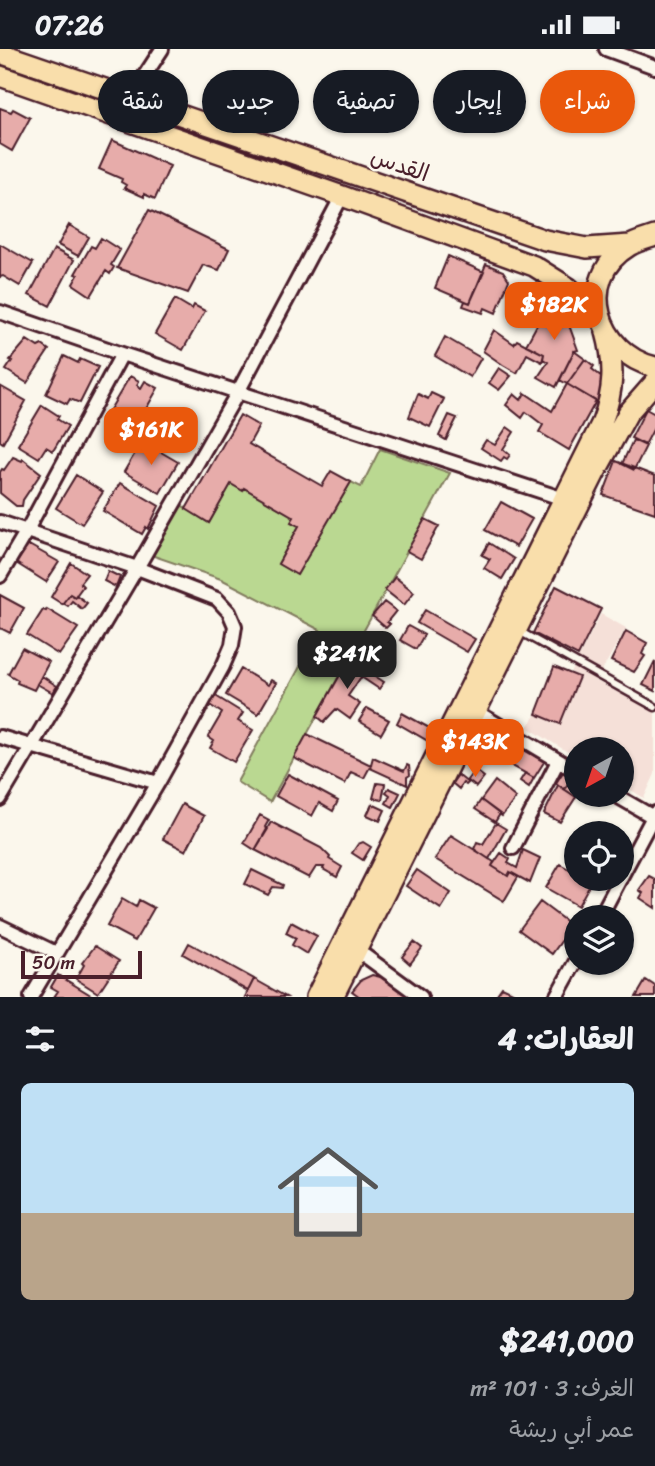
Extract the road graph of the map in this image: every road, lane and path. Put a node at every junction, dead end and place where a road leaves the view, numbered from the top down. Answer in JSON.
{"nodes":[{"id":1,"x":162,"y":49,"type":"edge"},
{"id":2,"x":606,"y":49,"type":"edge"},
{"id":3,"x":0,"y":53,"type":"edge"},
{"id":4,"x":655,"y":67,"type":"edge"},
{"id":5,"x":149,"y":70,"type":"edge"},
{"id":6,"x":0,"y":76,"type":"edge"},
{"id":7,"x":98,"y":87,"type":"edge"},
{"id":8,"x":188,"y":118,"type":"edge"},
{"id":9,"x":342,"y":196,"type":"junction"},
{"id":10,"x":655,"y":236,"type":"edge"},
{"id":11,"x":630,"y":246,"type":"junction"},
{"id":12,"x":2,"y":316,"type":"edge"},
{"id":13,"x":603,"y":324,"type":"junction"},
{"id":14,"x":122,"y":354,"type":"junction"},
{"id":15,"x":655,"y":367,"type":"edge"},
{"id":16,"x":655,"y":382,"type":"edge"},
{"id":17,"x":238,"y":392,"type":"junction"},
{"id":18,"x":564,"y":499,"type":"junction"},
{"id":19,"x":0,"y":522,"type":"edge"},
{"id":20,"x":26,"y":532,"type":"junction"},
{"id":21,"x":137,"y":568,"type":"junction"},
{"id":22,"x":0,"y":576,"type":"edge"},
{"id":23,"x":516,"y":630,"type":"junction"},
{"id":24,"x":655,"y":707,"type":"edge"},
{"id":25,"x":475,"y":711,"type":"junction"},
{"id":26,"x":0,"y":737,"type":"edge"},
{"id":27,"x":31,"y":747,"type":"junction"},
{"id":28,"x":558,"y":761,"type":"junction"},
{"id":29,"x":564,"y":764,"type":"edge"},
{"id":30,"x":158,"y":783,"type":"junction"},
{"id":31,"x":0,"y":799,"type":"edge"},
{"id":32,"x":634,"y":805,"type":"edge"},
{"id":33,"x":654,"y":816,"type":"edge"},
{"id":34,"x":513,"y":848,"type":"dead end"},
{"id":35,"x":634,"y":854,"type":"edge"},
{"id":36,"x":0,"y":926,"type":"edge"},
{"id":37,"x":358,"y":950,"type":"junction"},
{"id":38,"x":56,"y":953,"type":"junction"},
{"id":39,"x":568,"y":975,"type":"edge"},
{"id":40,"x":32,"y":997,"type":"edge"},
{"id":41,"x":316,"y":997,"type":"edge"},
{"id":42,"x":333,"y":997,"type":"edge"},
{"id":43,"x":421,"y":997,"type":"edge"},
{"id":44,"x":556,"y":997,"type":"edge"}],
"edges":[{"from":1,"to":5,"type":"street"},
{"from":2,"to":4,"type":"street"},
{"from":3,"to":7,"type":"main road","name":"القدس"},
{"from":6,"to":9,"type":"main road","name":"القدس"},
{"from":8,"to":11,"type":"main road","name":"القدس"},
{"from":9,"to":13,"type":"main road","name":"القدس"},
{"from":9,"to":17,"type":"street"},
{"from":10,"to":11,"type":"main road"},
{"from":11,"to":13,"type":"main road"},
{"from":12,"to":14,"type":"street"},
{"from":13,"to":15,"type":"main road","name":"القدس"},
{"from":13,"to":18,"type":"main road"},
{"from":14,"to":17,"type":"street"},
{"from":14,"to":20,"type":"street"},
{"from":16,"to":23,"type":"main road"},
{"from":17,"to":18,"type":"street"},
{"from":17,"to":21,"type":"street"},
{"from":18,"to":41,"type":"main road"},
{"from":19,"to":20,"type":"street"},
{"from":20,"to":21,"type":"street"},
{"from":20,"to":22,"type":"street"},
{"from":21,"to":27,"type":"street"},
{"from":21,"to":30,"type":"street"},
{"from":23,"to":24,"type":"lane"},
{"from":23,"to":25,"type":"main road"},
{"from":25,"to":28,"type":"street"},
{"from":25,"to":37,"type":"main road"},
{"from":26,"to":27,"type":"street"},
{"from":27,"to":30,"type":"street"},
{"from":27,"to":31,"type":"street"},
{"from":28,"to":29,"type":"street"},
{"from":28,"to":34,"type":"street"},
{"from":30,"to":38,"type":"street"},
{"from":32,"to":33,"type":"street"},
{"from":33,"to":35,"type":"street"},
{"from":36,"to":38,"type":"street"},
{"from":37,"to":42,"type":"main road"},
{"from":37,"to":43,"type":"street"},
{"from":38,"to":40,"type":"street"},
{"from":39,"to":44,"type":"street"}]}
